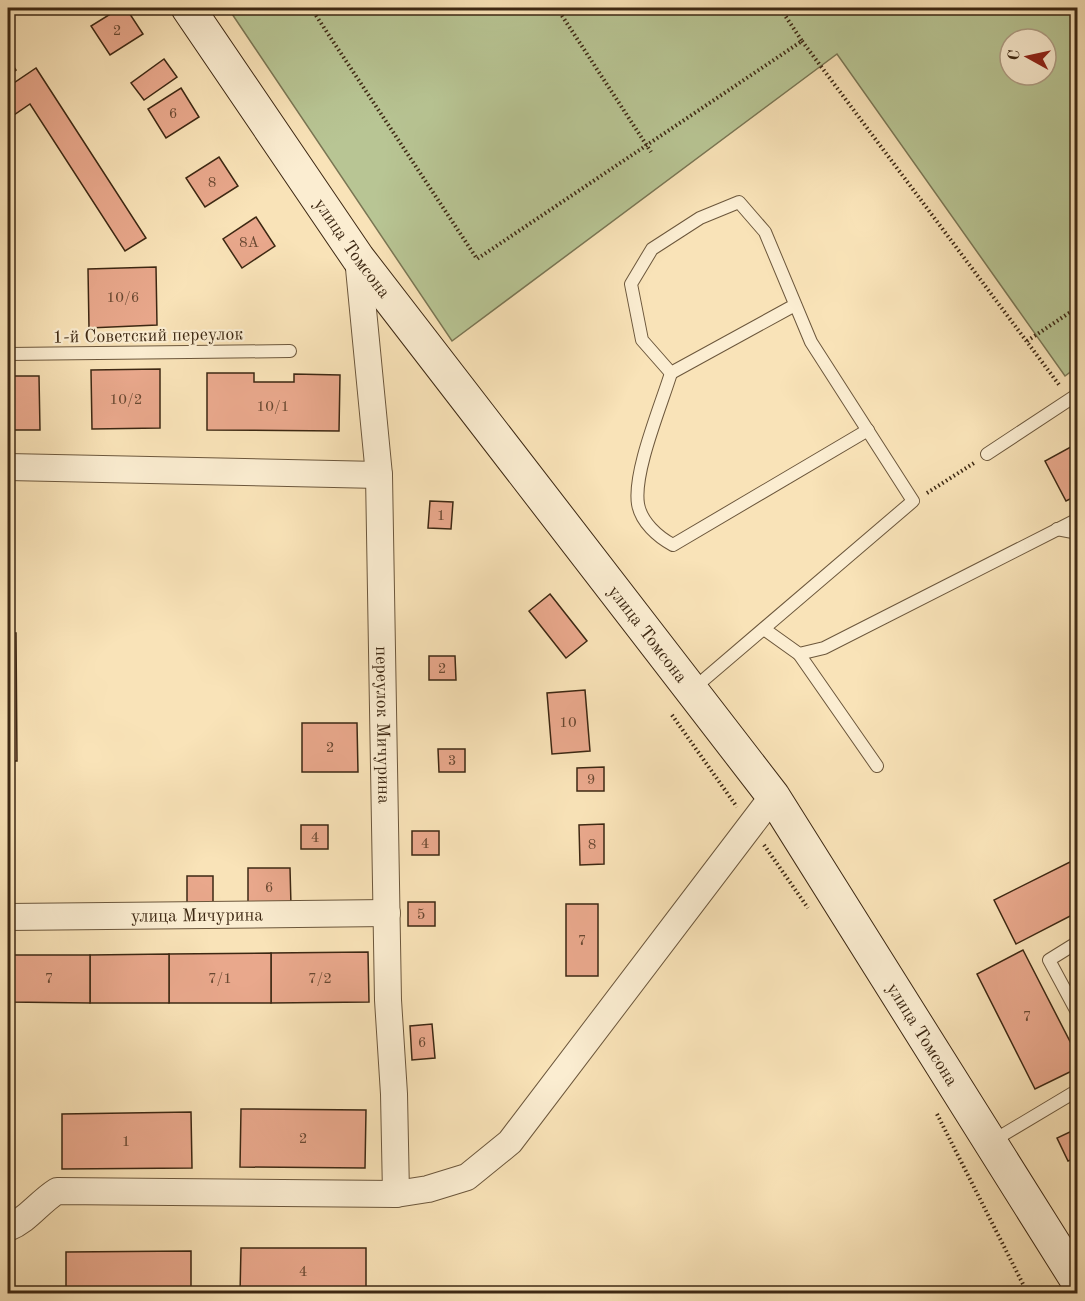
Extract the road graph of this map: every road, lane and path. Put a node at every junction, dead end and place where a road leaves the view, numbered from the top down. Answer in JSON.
{"nodes":[{"id":1,"x":188,"y":8,"type":"edge"},
{"id":2,"x":311,"y":8,"type":"edge"},
{"id":3,"x":557,"y":8,"type":"edge"},
{"id":4,"x":780,"y":8,"type":"edge"},
{"id":5,"x":802,"y":41,"type":"junction"},
{"id":6,"x":647,"y":145,"type":"junction"},
{"id":7,"x":651,"y":152,"type":"dead end"},
{"id":8,"x":358,"y":258,"type":"junction"},
{"id":9,"x":795,"y":305,"type":"junction"},
{"id":10,"x":1077,"y":307,"type":"edge"},
{"id":11,"x":1027,"y":341,"type":"junction"},
{"id":12,"x":290,"y":351,"type":"dead end"},
{"id":13,"x":8,"y":354,"type":"edge"},
{"id":14,"x":671,"y":373,"type":"junction"},
{"id":15,"x":1074,"y":397,"type":"edge"},
{"id":16,"x":868,"y":430,"type":"junction"},
{"id":17,"x":987,"y":454,"type":"joint"},
{"id":18,"x":8,"y":467,"type":"edge"},
{"id":19,"x":379,"y":475,"type":"junction"},
{"id":20,"x":913,"y":501,"type":"junction"},
{"id":21,"x":1077,"y":519,"type":"edge"},
{"id":22,"x":1058,"y":529,"type":"junction"},
{"id":23,"x":1077,"y":533,"type":"edge"},
{"id":24,"x":764,"y":629,"type":"junction"},
{"id":25,"x":800,"y":654,"type":"junction"},
{"id":26,"x":680,"y":699,"type":"junction"},
{"id":27,"x":876,"y":766,"type":"dead end"},
{"id":28,"x":773,"y":796,"type":"junction"},
{"id":29,"x":750,"y":826,"type":"junction"},
{"id":30,"x":387,"y":913,"type":"junction"},
{"id":31,"x":811,"y":913,"type":"dead end"},
{"id":32,"x":8,"y":917,"type":"edge"},
{"id":33,"x":1077,"y":942,"type":"edge"},
{"id":34,"x":1077,"y":1014,"type":"edge"},
{"id":35,"x":1077,"y":1090,"type":"edge"},
{"id":36,"x":937,"y":1113,"type":"dead end"},
{"id":37,"x":990,"y":1142,"type":"junction"},
{"id":38,"x":396,"y":1194,"type":"junction"},
{"id":39,"x":8,"y":1228,"type":"edge"},
{"id":40,"x":1077,"y":1282,"type":"edge"},
{"id":41,"x":1028,"y":1293,"type":"edge"}],
"edges":[{"from":1,"to":8,"type":"street","name":"улица Томсона"},
{"from":2,"to":6,"type":"path"},
{"from":3,"to":6,"type":"path"},
{"from":4,"to":5,"type":"path"},
{"from":5,"to":6,"type":"path"},
{"from":5,"to":11,"type":"path"},
{"from":6,"to":7,"type":"path"},
{"from":8,"to":19,"type":"street","name":"переулок Мичурина"},
{"from":8,"to":26,"type":"street","name":"улица Томсона"},
{"from":9,"to":14,"type":"lane"},
{"from":9,"to":14,"type":"lane"},
{"from":9,"to":16,"type":"lane"},
{"from":10,"to":11,"type":"path"},
{"from":11,"to":15,"type":"path"},
{"from":12,"to":13,"type":"lane","name":"1-й Советский переулок"},
{"from":14,"to":16,"type":"lane"},
{"from":15,"to":17,"type":"lane"},
{"from":16,"to":20,"type":"lane"},
{"from":17,"to":20,"type":"path"},
{"from":18,"to":19,"type":"street"},
{"from":19,"to":30,"type":"street","name":"переулок Мичурина"},
{"from":20,"to":24,"type":"lane"},
{"from":21,"to":22,"type":"lane"},
{"from":22,"to":23,"type":"lane"},
{"from":22,"to":25,"type":"lane"},
{"from":24,"to":25,"type":"lane"},
{"from":24,"to":26,"type":"lane"},
{"from":25,"to":27,"type":"lane"},
{"from":26,"to":28,"type":"street","name":"улица Томсона"},
{"from":26,"to":29,"type":"path"},
{"from":28,"to":29,"type":"street"},
{"from":28,"to":37,"type":"street","name":"улица Томсона"},
{"from":29,"to":31,"type":"path"},
{"from":29,"to":38,"type":"street"},
{"from":30,"to":32,"type":"street","name":"улица Мичурина"},
{"from":30,"to":38,"type":"street","name":"переулок Мичурина"},
{"from":33,"to":34,"type":"lane"},
{"from":35,"to":37,"type":"lane"},
{"from":36,"to":41,"type":"path"},
{"from":37,"to":40,"type":"street","name":"улица Томсона"},
{"from":38,"to":39,"type":"street"}]}
